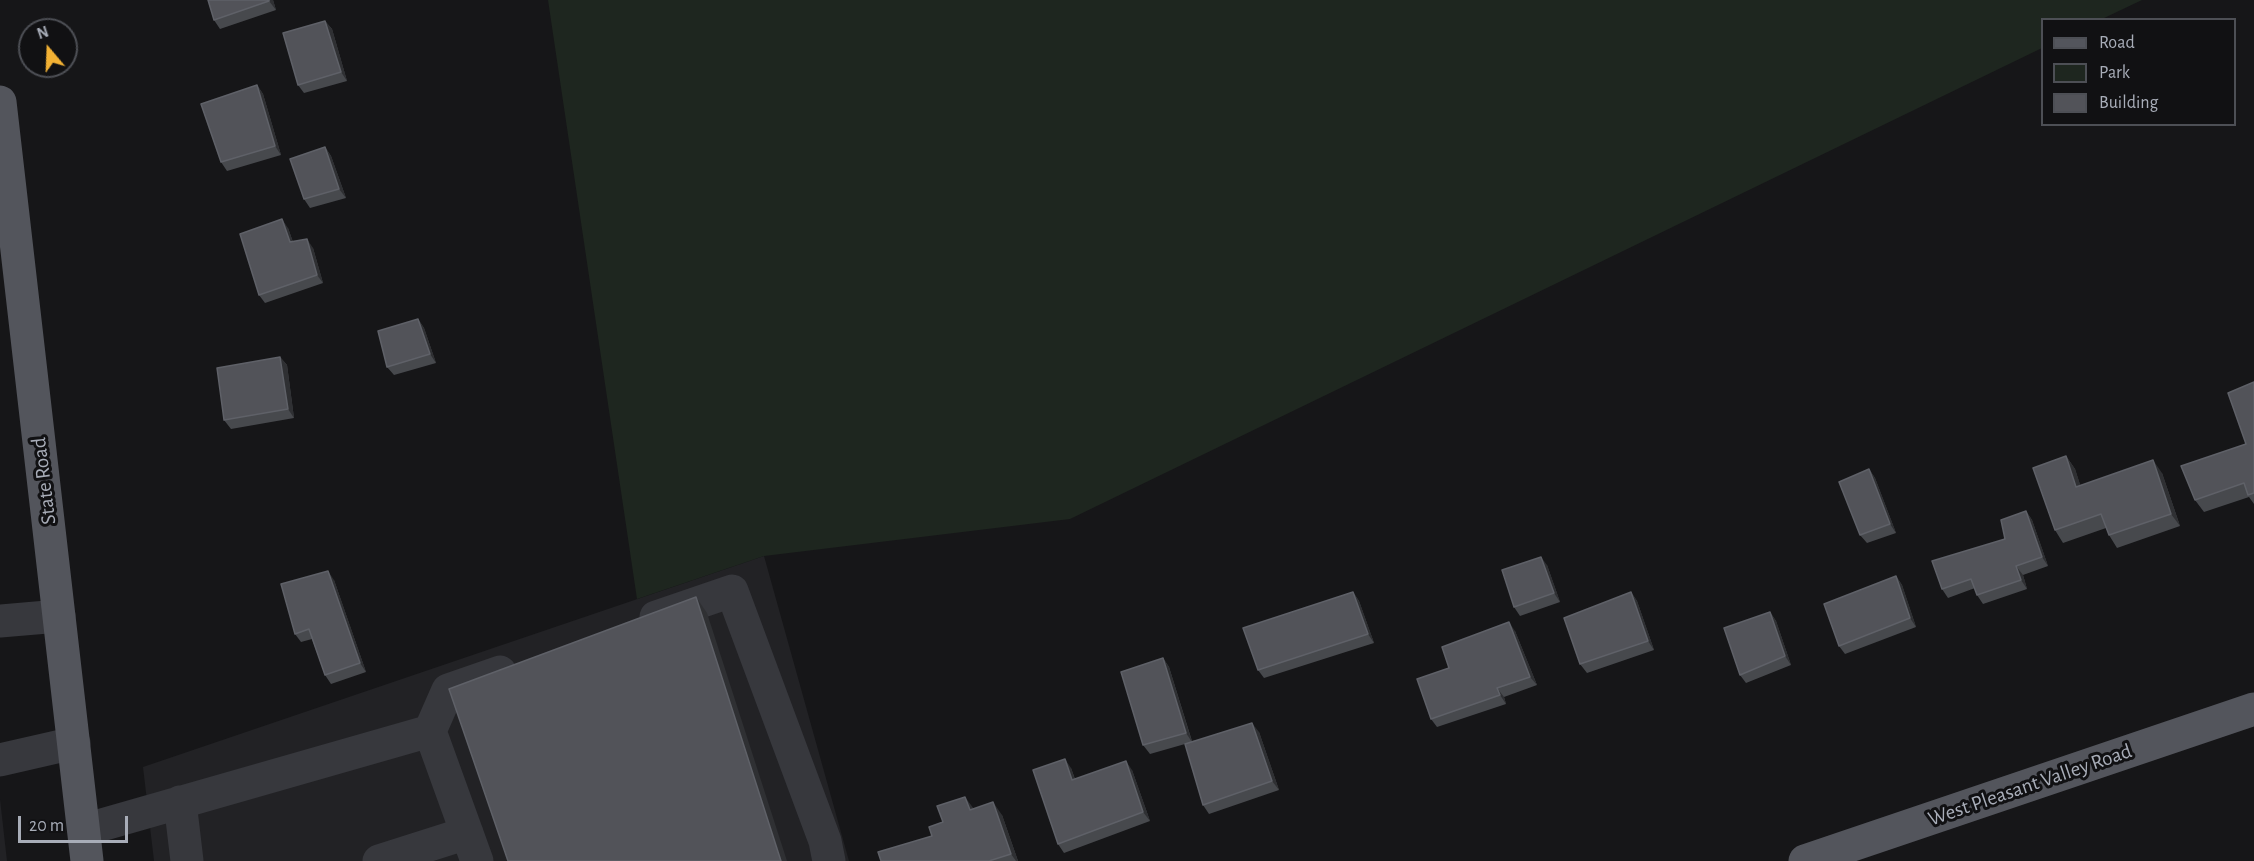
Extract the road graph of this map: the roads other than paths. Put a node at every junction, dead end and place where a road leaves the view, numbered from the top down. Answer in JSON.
{"nodes":[{"id":1,"x":0,"y":102,"type":"edge"},
{"id":2,"x":59,"y":616,"type":"junction"},
{"id":3,"x":0,"y":621,"type":"edge"},
{"id":4,"x":633,"y":625,"type":"edge"},
{"id":5,"x":524,"y":663,"type":"edge"},
{"id":6,"x":2254,"y":709,"type":"edge"},
{"id":7,"x":430,"y":731,"type":"junction"},
{"id":8,"x":74,"y":743,"type":"junction"},
{"id":9,"x":0,"y":760,"type":"edge"},
{"id":10,"x":180,"y":802,"type":"junction"},
{"id":11,"x":86,"y":845,"type":"edge"},
{"id":12,"x":472,"y":847,"type":"edge"},
{"id":13,"x":187,"y":861,"type":"edge"},
{"id":14,"x":379,"y":861,"type":"edge"},
{"id":15,"x":829,"y":861,"type":"edge"},
{"id":16,"x":1805,"y":861,"type":"edge"}],
"edges":[{"from":1,"to":2,"type":"main road","name":"State Road"},
{"from":2,"to":3,"type":"lane"},
{"from":2,"to":8,"type":"main road","name":"State Road"},
{"from":4,"to":15,"type":"lane"},
{"from":5,"to":7,"type":"lane"},
{"from":6,"to":16,"type":"main road","name":"West Pleasant Valley Road"},
{"from":7,"to":10,"type":"lane"},
{"from":7,"to":12,"type":"lane"},
{"from":8,"to":9,"type":"lane"},
{"from":8,"to":11,"type":"main road","name":"State Road"},
{"from":10,"to":11,"type":"lane"},
{"from":10,"to":13,"type":"lane"},
{"from":12,"to":14,"type":"lane"}]}
